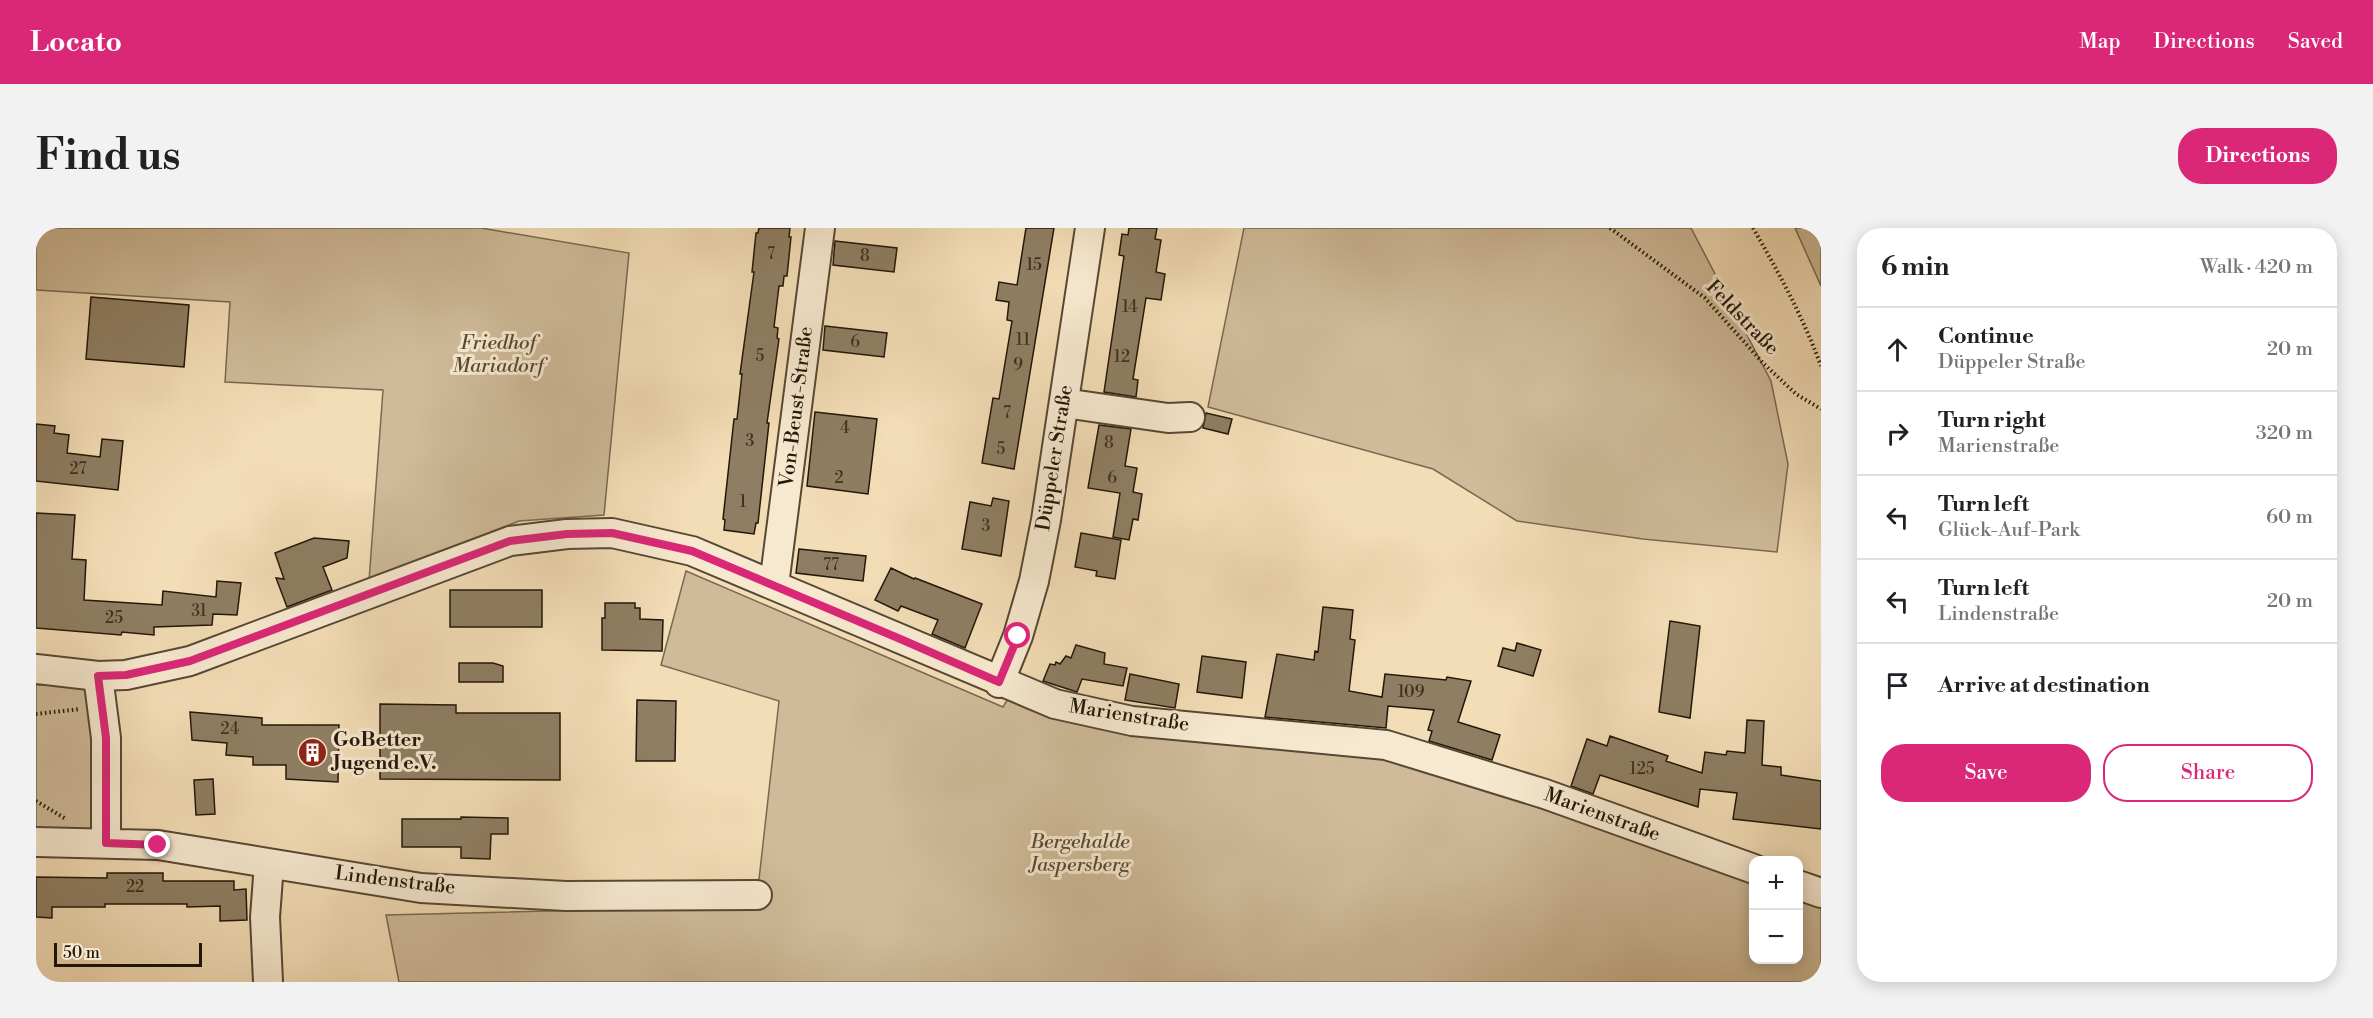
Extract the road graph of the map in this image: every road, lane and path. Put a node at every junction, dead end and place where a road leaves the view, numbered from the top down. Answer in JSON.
{"nodes":[{"id":1,"x":820,"y":228,"type":"edge"},
{"id":2,"x":1090,"y":228,"type":"edge"},
{"id":3,"x":1611,"y":228,"type":"edge"},
{"id":4,"x":1754,"y":228,"type":"edge"},
{"id":5,"x":1821,"y":366,"type":"edge"},
{"id":6,"x":1821,"y":403,"type":"edge"},
{"id":7,"x":1064,"y":404,"type":"junction"},
{"id":8,"x":1820,"y":408,"type":"edge"},
{"id":9,"x":1190,"y":417,"type":"dead end"},
{"id":10,"x":774,"y":585,"type":"junction"},
{"id":11,"x":36,"y":669,"type":"edge"},
{"id":12,"x":98,"y":676,"type":"junction"},
{"id":13,"x":999,"y":682,"type":"junction"},
{"id":14,"x":103,"y":708,"type":"junction"},
{"id":15,"x":36,"y":714,"type":"edge"},
{"id":16,"x":36,"y":842,"type":"edge"},
{"id":17,"x":106,"y":843,"type":"junction"},
{"id":18,"x":269,"y":864,"type":"junction"},
{"id":19,"x":1749,"y":867,"type":"edge"},
{"id":20,"x":1803,"y":887,"type":"edge"},
{"id":21,"x":1821,"y":893,"type":"edge"},
{"id":22,"x":757,"y":895,"type":"dead end"},
{"id":23,"x":268,"y":982,"type":"edge"}],
"edges":[{"from":1,"to":10,"type":"street","name":"Von-Beust-Straße"},
{"from":2,"to":7,"type":"street","name":"Düppeler Straße"},
{"from":3,"to":8,"type":"path","name":"Feldstraße"},
{"from":4,"to":5,"type":"path"},
{"from":6,"to":8,"type":"path"},
{"from":7,"to":9,"type":"street"},
{"from":7,"to":13,"type":"street","name":"Düppeler Straße"},
{"from":10,"to":12,"type":"street","name":"Marienstraße"},
{"from":10,"to":13,"type":"street","name":"Marienstraße"},
{"from":11,"to":12,"type":"street","name":"Marienstraße"},
{"from":12,"to":14,"type":"street"},
{"from":13,"to":19,"type":"street","name":"Marienstraße"},
{"from":14,"to":15,"type":"path"},
{"from":14,"to":17,"type":"street"},
{"from":16,"to":17,"type":"street","name":"Lindenstraße"},
{"from":17,"to":18,"type":"street","name":"Lindenstraße"},
{"from":18,"to":22,"type":"street","name":"Lindenstraße"},
{"from":18,"to":23,"type":"street"},
{"from":20,"to":21,"type":"street"}]}
